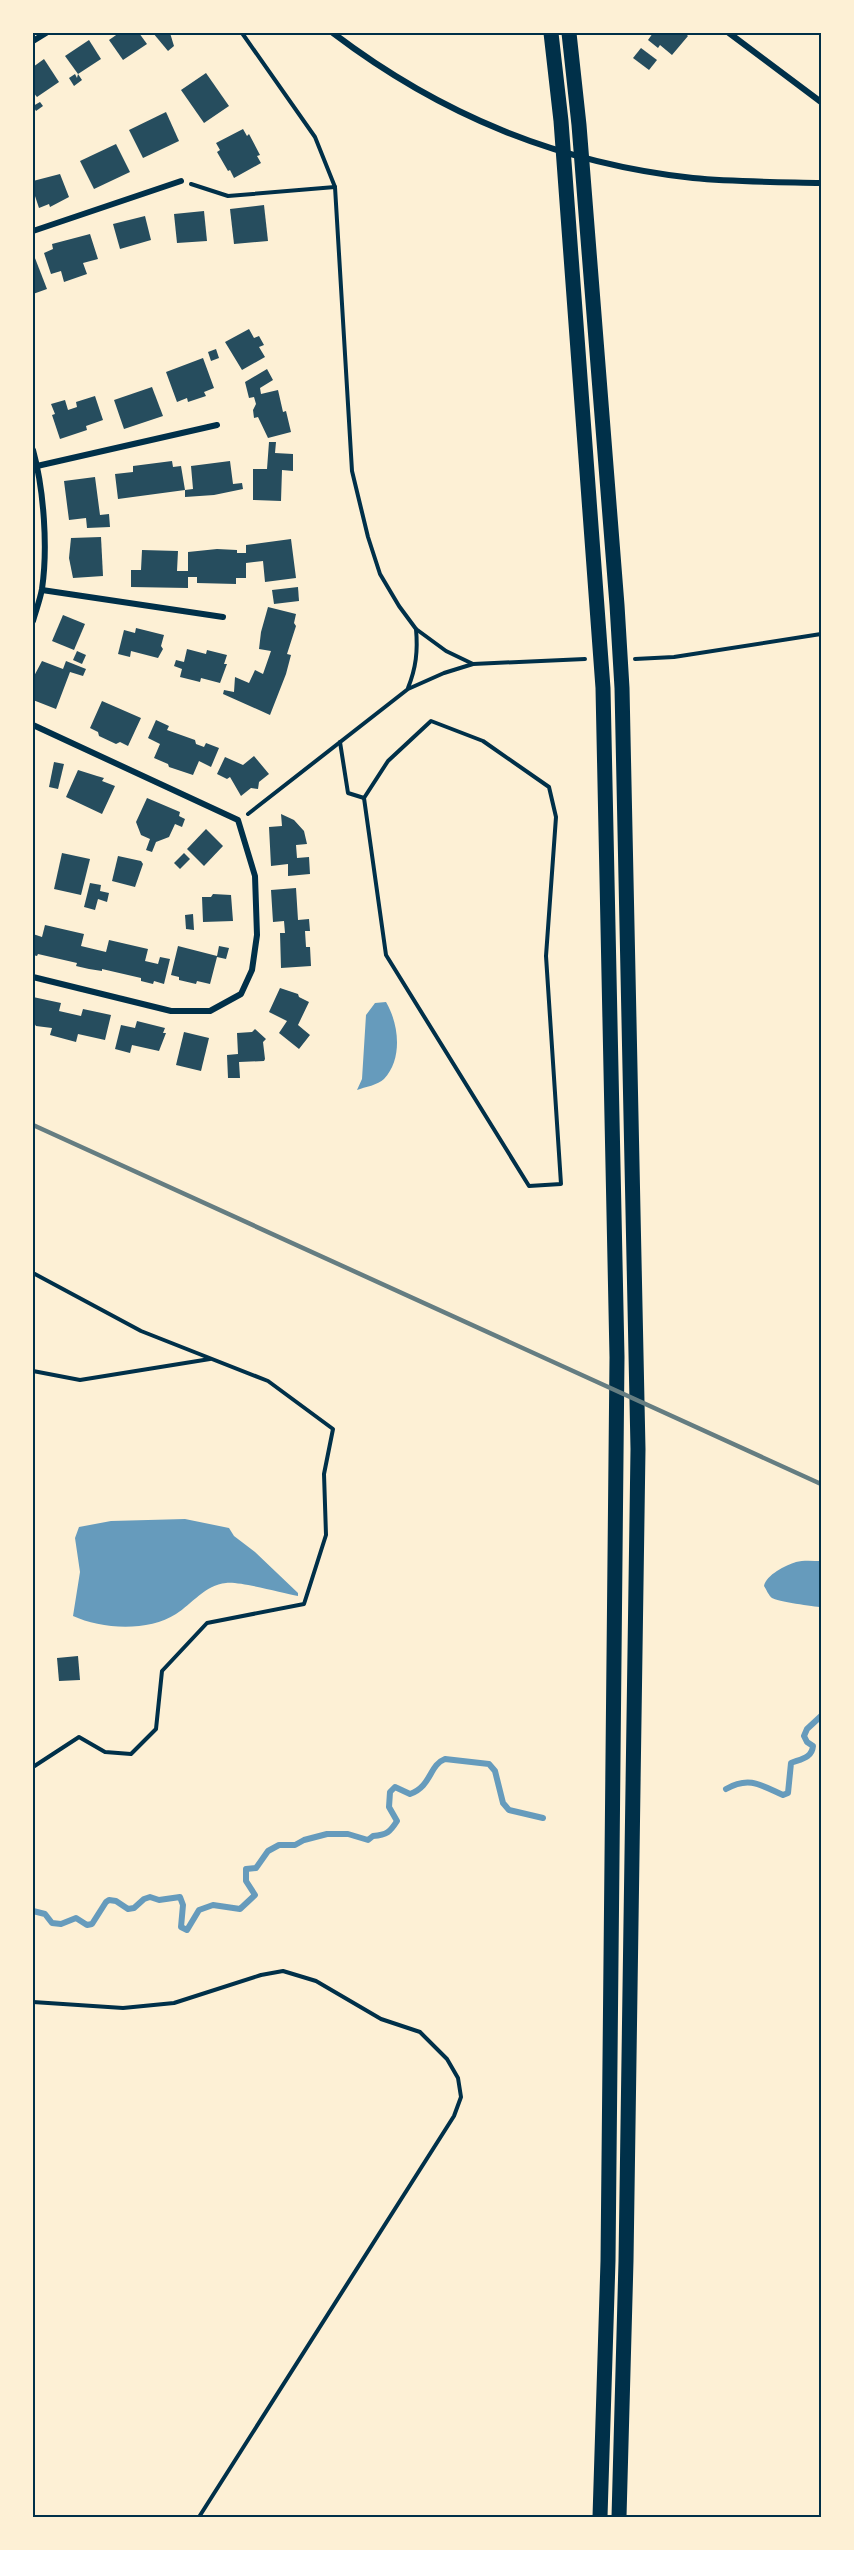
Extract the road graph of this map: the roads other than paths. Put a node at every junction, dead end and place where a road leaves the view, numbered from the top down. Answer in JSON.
{"nodes":[{"id":1,"x":46,"y":33,"type":"edge"},
{"id":2,"x":333,"y":33,"type":"edge"},
{"id":3,"x":551,"y":33,"type":"edge"},
{"id":4,"x":569,"y":33,"type":"edge"},
{"id":5,"x":729,"y":33,"type":"edge"},
{"id":6,"x":33,"y":41,"type":"edge"},
{"id":7,"x":821,"y":102,"type":"edge"},
{"id":8,"x":181,"y":180,"type":"road end"},
{"id":9,"x":821,"y":183,"type":"edge"},
{"id":10,"x":33,"y":231,"type":"edge"},
{"id":11,"x":217,"y":424,"type":"dead end"},
{"id":12,"x":33,"y":450,"type":"edge"},
{"id":13,"x":37,"y":466,"type":"junction"},
{"id":14,"x":42,"y":590,"type":"junction"},
{"id":15,"x":223,"y":617,"type":"dead end"},
{"id":16,"x":33,"y":621,"type":"edge"},
{"id":17,"x":33,"y":725,"type":"edge"},
{"id":18,"x":33,"y":977,"type":"edge"},
{"id":19,"x":600,"y":2517,"type":"edge"},
{"id":20,"x":619,"y":2517,"type":"edge"}],
"edges":[{"from":1,"to":6,"type":"street"},
{"from":2,"to":9,"type":"street"},
{"from":3,"to":19,"type":"highway"},
{"from":4,"to":20,"type":"highway"},
{"from":5,"to":7,"type":"street"},
{"from":8,"to":10,"type":"street"},
{"from":11,"to":13,"type":"street"},
{"from":12,"to":13,"type":"street"},
{"from":13,"to":14,"type":"street"},
{"from":14,"to":15,"type":"street"},
{"from":14,"to":16,"type":"street"},
{"from":17,"to":18,"type":"street"}]}
